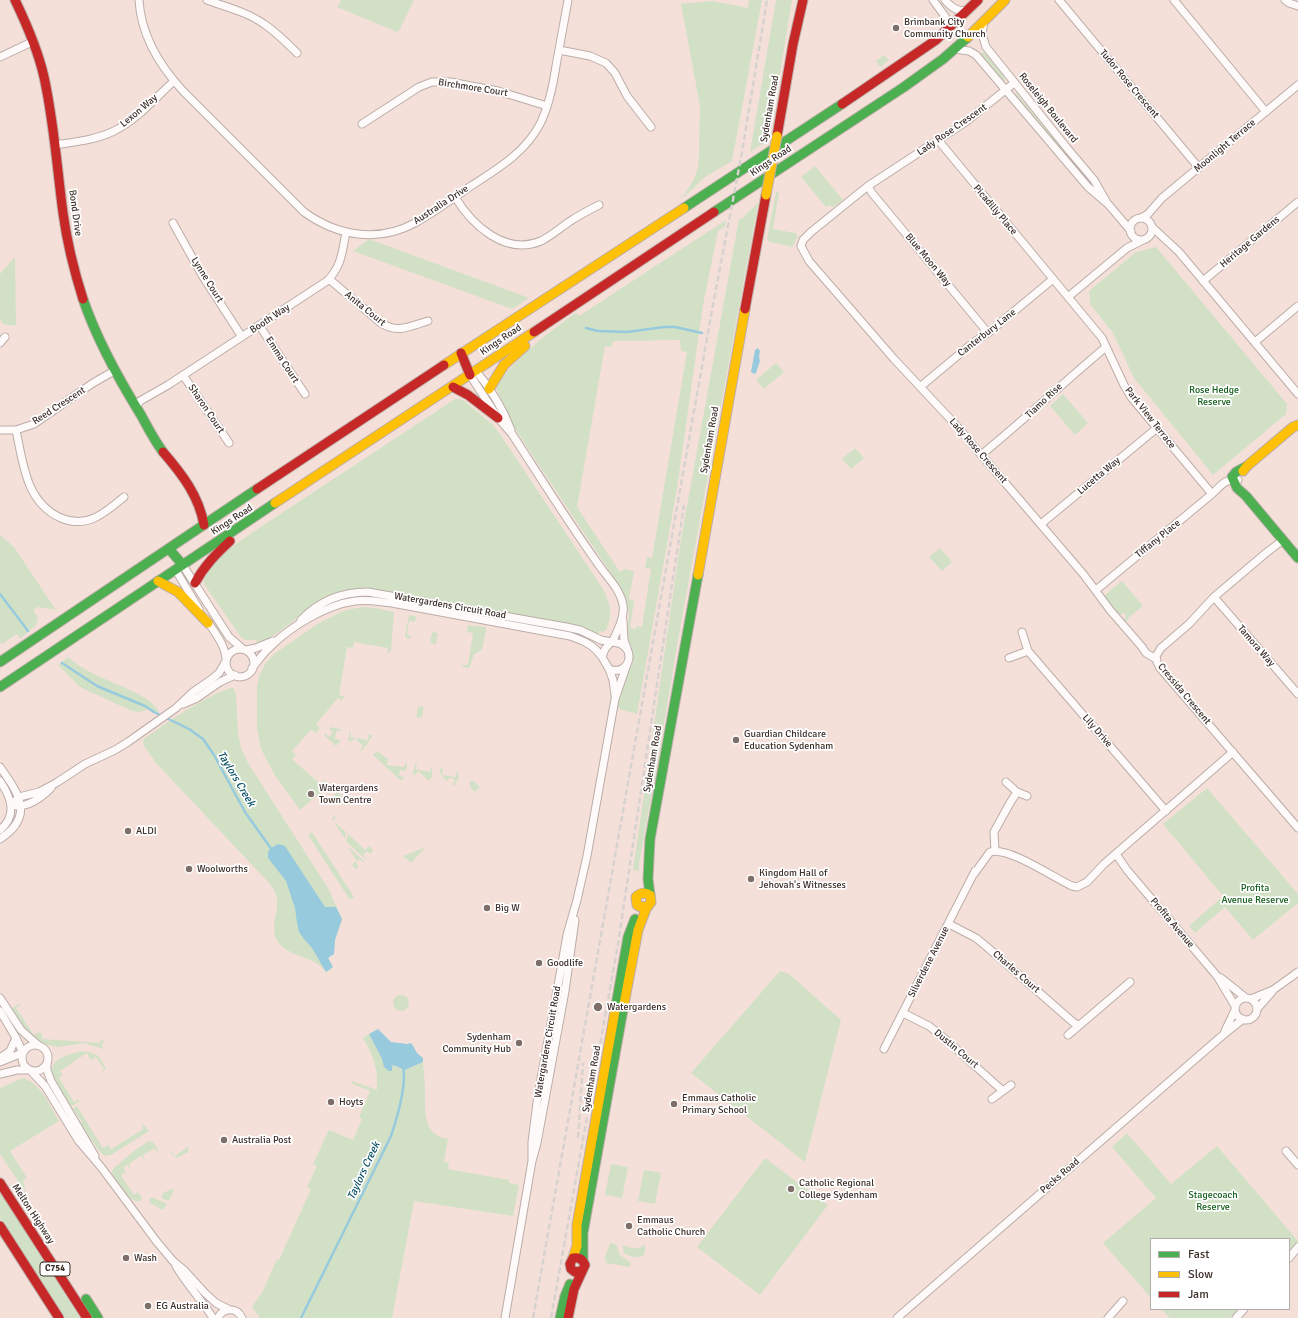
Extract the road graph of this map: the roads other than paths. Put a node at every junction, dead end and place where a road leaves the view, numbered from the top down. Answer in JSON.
{"nodes":[{"id":1,"x":15,"y":0,"type":"edge"},
{"id":2,"x":138,"y":0,"type":"edge"},
{"id":3,"x":207,"y":0,"type":"edge"},
{"id":4,"x":568,"y":0,"type":"edge"},
{"id":5,"x":796,"y":0,"type":"edge"},
{"id":6,"x":803,"y":0,"type":"edge"},
{"id":7,"x":933,"y":0,"type":"edge"},
{"id":8,"x":945,"y":0,"type":"edge"},
{"id":9,"x":978,"y":0,"type":"edge"},
{"id":10,"x":1005,"y":0,"type":"edge"},
{"id":11,"x":1059,"y":0,"type":"edge"},
{"id":12,"x":1174,"y":0,"type":"edge"},
{"id":13,"x":1285,"y":0,"type":"edge"},
{"id":14,"x":1298,"y":6,"type":"edge"},
{"id":15,"x":967,"y":11,"type":"junction"},
{"id":16,"x":984,"y":22,"type":"junction"},
{"id":17,"x":945,"y":31,"type":"junction"},
{"id":18,"x":34,"y":41,"type":"junction"},
{"id":19,"x":793,"y":44,"type":"junction"},
{"id":20,"x":954,"y":49,"type":"junction"},
{"id":21,"x":559,"y":50,"type":"junction"},
{"id":22,"x":297,"y":53,"type":"dead end"},
{"id":23,"x":0,"y":57,"type":"edge"},
{"id":24,"x":174,"y":81,"type":"junction"},
{"id":25,"x":1014,"y":83,"type":"junction"},
{"id":26,"x":1298,"y":85,"type":"edge"},
{"id":27,"x":1006,"y":89,"type":"junction"},
{"id":28,"x":547,"y":106,"type":"junction"},
{"id":29,"x":1266,"y":112,"type":"junction"},
{"id":30,"x":362,"y":124,"type":"dead end"},
{"id":31,"x":650,"y":127,"type":"dead end"},
{"id":32,"x":938,"y":140,"type":"junction"},
{"id":33,"x":54,"y":145,"type":"junction"},
{"id":34,"x":1199,"y":168,"type":"junction"},
{"id":35,"x":868,"y":186,"type":"junction"},
{"id":36,"x":455,"y":197,"type":"junction"},
{"id":37,"x":1298,"y":202,"type":"edge"},
{"id":38,"x":1108,"y":204,"type":"junction"},
{"id":39,"x":599,"y":205,"type":"dead end"},
{"id":40,"x":1153,"y":208,"type":"junction"},
{"id":41,"x":1120,"y":218,"type":"junction"},
{"id":42,"x":1138,"y":219,"type":"junction"},
{"id":43,"x":173,"y":223,"type":"dead end"},
{"id":44,"x":1152,"y":225,"type":"junction"},
{"id":45,"x":346,"y":232,"type":"junction"},
{"id":46,"x":1131,"y":233,"type":"junction"},
{"id":47,"x":1145,"y":240,"type":"junction"},
{"id":48,"x":1166,"y":240,"type":"junction"},
{"id":49,"x":1127,"y":248,"type":"junction"},
{"id":50,"x":328,"y":279,"type":"junction"},
{"id":51,"x":1053,"y":279,"type":"junction"},
{"id":52,"x":1203,"y":281,"type":"junction"},
{"id":53,"x":1068,"y":297,"type":"junction"},
{"id":54,"x":1298,"y":306,"type":"edge"},
{"id":55,"x":553,"y":319,"type":"junction"},
{"id":56,"x":428,"y":320,"type":"dead end"},
{"id":57,"x":259,"y":325,"type":"junction"},
{"id":58,"x":988,"y":333,"type":"junction"},
{"id":59,"x":5,"y":337,"type":"dead end"},
{"id":60,"x":242,"y":337,"type":"junction"},
{"id":61,"x":0,"y":342,"type":"edge"},
{"id":62,"x":1255,"y":342,"type":"junction"},
{"id":63,"x":1106,"y":347,"type":"junction"},
{"id":64,"x":462,"y":353,"type":"junction"},
{"id":65,"x":114,"y":371,"type":"junction"},
{"id":66,"x":473,"y":373,"type":"junction"},
{"id":67,"x":183,"y":376,"type":"junction"},
{"id":68,"x":452,"y":387,"type":"junction"},
{"id":69,"x":920,"y":387,"type":"junction"},
{"id":70,"x":489,"y":389,"type":"junction"},
{"id":71,"x":1296,"y":392,"type":"edge"},
{"id":72,"x":305,"y":394,"type":"dead end"},
{"id":73,"x":1298,"y":398,"type":"edge"},
{"id":74,"x":136,"y":407,"type":"junction"},
{"id":75,"x":498,"y":418,"type":"junction"},
{"id":76,"x":1296,"y":424,"type":"edge"},
{"id":77,"x":1157,"y":428,"type":"junction"},
{"id":78,"x":0,"y":430,"type":"edge"},
{"id":79,"x":16,"y":430,"type":"junction"},
{"id":80,"x":512,"y":434,"type":"junction"},
{"id":81,"x":228,"y":443,"type":"dead end"},
{"id":82,"x":981,"y":455,"type":"junction"},
{"id":83,"x":1235,"y":480,"type":"junction"},
{"id":84,"x":1212,"y":494,"type":"junction"},
{"id":85,"x":124,"y":497,"type":"dead end"},
{"id":86,"x":198,"y":500,"type":"junction"},
{"id":87,"x":218,"y":514,"type":"junction"},
{"id":88,"x":254,"y":519,"type":"junction"},
{"id":89,"x":1041,"y":524,"type":"junction"},
{"id":90,"x":204,"y":525,"type":"junction"},
{"id":91,"x":1282,"y":539,"type":"junction"},
{"id":92,"x":169,"y":549,"type":"junction"},
{"id":93,"x":1298,"y":558,"type":"edge"},
{"id":94,"x":179,"y":567,"type":"junction"},
{"id":95,"x":158,"y":581,"type":"junction"},
{"id":96,"x":195,"y":583,"type":"junction"},
{"id":97,"x":1096,"y":590,"type":"junction"},
{"id":98,"x":1214,"y":597,"type":"junction"},
{"id":99,"x":622,"y":615,"type":"junction"},
{"id":100,"x":208,"y":623,"type":"junction"},
{"id":101,"x":295,"y":626,"type":"junction"},
{"id":102,"x":1022,"y":632,"type":"dead end"},
{"id":103,"x":277,"y":640,"type":"junction"},
{"id":104,"x":612,"y":642,"type":"junction"},
{"id":105,"x":627,"y":649,"type":"junction"},
{"id":106,"x":244,"y":650,"type":"junction"},
{"id":107,"x":1028,"y":651,"type":"junction"},
{"id":108,"x":1156,"y":656,"type":"junction"},
{"id":109,"x":602,"y":657,"type":"junction"},
{"id":110,"x":1009,"y":658,"type":"dead end"},
{"id":111,"x":226,"y":660,"type":"junction"},
{"id":112,"x":0,"y":662,"type":"edge"},
{"id":113,"x":627,"y":664,"type":"junction"},
{"id":114,"x":252,"y":668,"type":"junction"},
{"id":115,"x":609,"y":669,"type":"junction"},
{"id":116,"x":235,"y":675,"type":"junction"},
{"id":117,"x":0,"y":687,"type":"edge"},
{"id":118,"x":1298,"y":694,"type":"edge"},
{"id":119,"x":615,"y":699,"type":"junction"},
{"id":120,"x":176,"y":708,"type":"junction"},
{"id":121,"x":1233,"y":752,"type":"junction"},
{"id":122,"x":0,"y":767,"type":"edge"},
{"id":123,"x":0,"y":780,"type":"edge"},
{"id":124,"x":1006,"y":782,"type":"dead end"},
{"id":125,"x":56,"y":783,"type":"junction"},
{"id":126,"x":1018,"y":792,"type":"junction"},
{"id":127,"x":1027,"y":796,"type":"dead end"},
{"id":128,"x":19,"y":797,"type":"junction"},
{"id":129,"x":11,"y":805,"type":"junction"},
{"id":130,"x":20,"y":806,"type":"junction"},
{"id":131,"x":1166,"y":811,"type":"junction"},
{"id":132,"x":1298,"y":828,"type":"edge"},
{"id":133,"x":0,"y":830,"type":"edge"},
{"id":134,"x":0,"y":839,"type":"edge"},
{"id":135,"x":650,"y":839,"type":"junction"},
{"id":136,"x":994,"y":848,"type":"junction"},
{"id":137,"x":1114,"y":855,"type":"junction"},
{"id":138,"x":640,"y":893,"type":"junction"},
{"id":139,"x":650,"y":895,"type":"junction"},
{"id":140,"x":637,"y":905,"type":"junction"},
{"id":141,"x":648,"y":906,"type":"junction"},
{"id":142,"x":949,"y":924,"type":"junction"},
{"id":143,"x":1298,"y":972,"type":"edge"},
{"id":144,"x":1217,"y":976,"type":"junction"},
{"id":145,"x":1130,"y":982,"type":"dead end"},
{"id":146,"x":1273,"y":990,"type":"junction"},
{"id":147,"x":0,"y":998,"type":"edge"},
{"id":148,"x":1248,"y":999,"type":"junction"},
{"id":149,"x":1235,"y":1008,"type":"junction"},
{"id":150,"x":1257,"y":1008,"type":"junction"},
{"id":151,"x":0,"y":1011,"type":"edge"},
{"id":152,"x":903,"y":1013,"type":"junction"},
{"id":153,"x":1243,"y":1019,"type":"junction"},
{"id":154,"x":1079,"y":1025,"type":"junction"},
{"id":155,"x":615,"y":1034,"type":"junction"},
{"id":156,"x":1223,"y":1034,"type":"junction"},
{"id":157,"x":1068,"y":1035,"type":"dead end"},
{"id":158,"x":16,"y":1038,"type":"junction"},
{"id":159,"x":38,"y":1045,"type":"junction"},
{"id":160,"x":884,"y":1049,"type":"dead end"},
{"id":161,"x":22,"y":1053,"type":"junction"},
{"id":162,"x":0,"y":1058,"type":"edge"},
{"id":163,"x":0,"y":1062,"type":"edge"},
{"id":164,"x":47,"y":1064,"type":"junction"},
{"id":165,"x":29,"y":1070,"type":"junction"},
{"id":166,"x":0,"y":1074,"type":"edge"},
{"id":167,"x":1011,"y":1085,"type":"dead end"},
{"id":168,"x":1003,"y":1091,"type":"junction"},
{"id":169,"x":992,"y":1100,"type":"dead end"},
{"id":170,"x":1286,"y":1151,"type":"dead end"},
{"id":171,"x":1298,"y":1165,"type":"edge"},
{"id":172,"x":101,"y":1167,"type":"junction"},
{"id":173,"x":0,"y":1183,"type":"edge"},
{"id":174,"x":0,"y":1226,"type":"edge"},
{"id":175,"x":1298,"y":1247,"type":"edge"},
{"id":176,"x":42,"y":1248,"type":"junction"},
{"id":177,"x":1290,"y":1257,"type":"edge"},
{"id":178,"x":573,"y":1258,"type":"junction"},
{"id":179,"x":583,"y":1260,"type":"junction"},
{"id":180,"x":173,"y":1261,"type":"junction"},
{"id":181,"x":571,"y":1269,"type":"junction"},
{"id":182,"x":581,"y":1271,"type":"junction"},
{"id":183,"x":1123,"y":1301,"type":"dead end"},
{"id":184,"x":228,"y":1310,"type":"junction"},
{"id":185,"x":1243,"y":1310,"type":"edge"},
{"id":186,"x":59,"y":1318,"type":"edge"},
{"id":187,"x":87,"y":1318,"type":"edge"},
{"id":188,"x":98,"y":1318,"type":"edge"},
{"id":189,"x":213,"y":1318,"type":"edge"},
{"id":190,"x":218,"y":1318,"type":"edge"},
{"id":191,"x":242,"y":1318,"type":"edge"},
{"id":192,"x":505,"y":1318,"type":"edge"},
{"id":193,"x":560,"y":1318,"type":"edge"},
{"id":194,"x":568,"y":1318,"type":"edge"},
{"id":195,"x":897,"y":1318,"type":"edge"},
{"id":196,"x":1108,"y":1318,"type":"edge"},
{"id":197,"x":1236,"y":1318,"type":"edge"}],
"edges":[{"from":1,"to":18,"type":"main road","name":"Bond Drive"},
{"from":2,"to":24,"type":"street","name":"Australia Drive"},
{"from":3,"to":22,"type":"street"},
{"from":4,"to":21,"type":"street","name":"Australia Drive"},
{"from":5,"to":19,"type":"main road","name":"Sydenham Road"},
{"from":6,"to":19,"type":"main road","name":"Sydenham Road"},
{"from":7,"to":17,"type":"street"},
{"from":8,"to":15,"type":"street"},
{"from":9,"to":15,"type":"main road","name":"Kings Road"},
{"from":10,"to":16,"type":"main road","name":"Kings Road"},
{"from":11,"to":34,"type":"street","name":"Tudor Rose Crescent"},
{"from":12,"to":29,"type":"street"},
{"from":13,"to":14,"type":"street"},
{"from":15,"to":17,"type":"main road","name":"Kings Road"},
{"from":16,"to":20,"type":"main road","name":"Kings Road"},
{"from":16,"to":25,"type":"street","name":"Roseleigh Boulevard"},
{"from":17,"to":64,"type":"main road","name":"Kings Road"},
{"from":18,"to":23,"type":"street"},
{"from":18,"to":33,"type":"main road","name":"Bond Drive"},
{"from":19,"to":135,"type":"main road","name":"Sydenham Road","bridge":true},
{"from":20,"to":27,"type":"street","name":"Roseleigh Boulevard"},
{"from":20,"to":55,"type":"main road","name":"Kings Road"},
{"from":21,"to":28,"type":"street","name":"Australia Drive"},
{"from":21,"to":31,"type":"street"},
{"from":24,"to":33,"type":"street","name":"Lexon Way"},
{"from":24,"to":45,"type":"street","name":"Australia Drive"},
{"from":25,"to":27,"type":"street","name":"Lady Rose Crescent"},
{"from":25,"to":38,"type":"street","name":"Roseleigh Boulevard"},
{"from":26,"to":29,"type":"street","name":"Moonlight Terrace"},
{"from":27,"to":32,"type":"street","name":"Lady Rose Crescent"},
{"from":27,"to":38,"type":"street","name":"Roseleigh Boulevard"},
{"from":28,"to":30,"type":"street","name":"Birchmore Court"},
{"from":28,"to":36,"type":"street","name":"Australia Drive"},
{"from":29,"to":34,"type":"street","name":"Moonlight Terrace"},
{"from":32,"to":35,"type":"street","name":"Lady Rose Crescent"},
{"from":32,"to":51,"type":"street","name":"Picadilly Place"},
{"from":33,"to":65,"type":"main road","name":"Bond Drive"},
{"from":34,"to":40,"type":"street","name":"Moonlight Terrace"},
{"from":35,"to":58,"type":"street","name":"Blue Moon Way"},
{"from":35,"to":69,"type":"street","name":"Lady Rose Crescent"},
{"from":36,"to":39,"type":"street"},
{"from":36,"to":45,"type":"street","name":"Australia Drive"},
{"from":37,"to":52,"type":"street","name":"Heritage Gardens"},
{"from":38,"to":41,"type":"street","name":"Roseleigh Boulevard"},
{"from":40,"to":42,"type":"street","name":"Moonlight Terrace"},
{"from":40,"to":44,"type":"street"},
{"from":41,"to":42,"type":"street"},
{"from":41,"to":46,"type":"street","name":"Roseleigh Boulevard"},
{"from":42,"to":44,"type":"street"},
{"from":42,"to":46,"type":"street"},
{"from":43,"to":60,"type":"street","name":"Lynne Court"},
{"from":44,"to":47,"type":"street"},
{"from":44,"to":48,"type":"street"},
{"from":45,"to":50,"type":"street","name":"Booth Way"},
{"from":46,"to":47,"type":"street"},
{"from":46,"to":49,"type":"street"},
{"from":47,"to":48,"type":"street"},
{"from":47,"to":49,"type":"street"},
{"from":48,"to":52,"type":"street"},
{"from":49,"to":53,"type":"street"},
{"from":50,"to":56,"type":"street","name":"Anita Court"},
{"from":50,"to":57,"type":"street","name":"Booth Way"},
{"from":51,"to":53,"type":"street","name":"Park View Terrace"},
{"from":51,"to":58,"type":"street","name":"Canterbury Lane"},
{"from":52,"to":62,"type":"street"},
{"from":53,"to":63,"type":"street","name":"Park View Terrace"},
{"from":54,"to":62,"type":"street"},
{"from":55,"to":66,"type":"main road","name":"Kings Road"},
{"from":55,"to":70,"type":"main road"},
{"from":57,"to":60,"type":"street","name":"Booth Way"},
{"from":57,"to":72,"type":"street","name":"Emma Court"},
{"from":58,"to":69,"type":"street","name":"Canterbury Lane"},
{"from":59,"to":61,"type":"street"},
{"from":60,"to":67,"type":"street","name":"Booth Way"},
{"from":62,"to":71,"type":"street"},
{"from":63,"to":77,"type":"street","name":"Park View Terrace"},
{"from":63,"to":82,"type":"street","name":"Tiamo Rise"},
{"from":64,"to":66,"type":"main road"},
{"from":64,"to":87,"type":"main road","name":"Kings Road"},
{"from":65,"to":74,"type":"main road","name":"Bond Drive"},
{"from":65,"to":79,"type":"street","name":"Reed Crescent"},
{"from":66,"to":68,"type":"main road","name":"Kings Road"},
{"from":66,"to":70,"type":"street"},
{"from":66,"to":75,"type":"street"},
{"from":67,"to":74,"type":"street","name":"Booth Way"},
{"from":67,"to":81,"type":"street","name":"Sharon Court"},
{"from":68,"to":75,"type":"main road"},
{"from":68,"to":88,"type":"main road","name":"Kings Road"},
{"from":69,"to":82,"type":"street","name":"Lady Rose Crescent"},
{"from":70,"to":80,"type":"street"},
{"from":71,"to":73,"type":"street"},
{"from":74,"to":86,"type":"main road","name":"Bond Drive"},
{"from":75,"to":80,"type":"street"},
{"from":76,"to":83,"type":"main road"},
{"from":77,"to":84,"type":"street","name":"Park View Terrace"},
{"from":77,"to":89,"type":"street","name":"Lucetta Way"},
{"from":78,"to":79,"type":"street","name":"Reed Crescent"},
{"from":79,"to":85,"type":"street"},
{"from":80,"to":99,"type":"street"},
{"from":82,"to":89,"type":"street","name":"Lady Rose Crescent"},
{"from":83,"to":84,"type":"street","name":"Tiffany Place"},
{"from":83,"to":91,"type":"main road"},
{"from":84,"to":97,"type":"street","name":"Tiffany Place"},
{"from":86,"to":87,"type":"main road"},
{"from":86,"to":90,"type":"main road"},
{"from":87,"to":90,"type":"main road","name":"Kings Road"},
{"from":88,"to":94,"type":"main road","name":"Kings Road"},
{"from":88,"to":96,"type":"main road"},
{"from":89,"to":97,"type":"street","name":"Lady Rose Crescent"},
{"from":90,"to":92,"type":"main road","name":"Kings Road"},
{"from":91,"to":93,"type":"main road"},
{"from":91,"to":98,"type":"street","name":"Cressida Crescent"},
{"from":92,"to":94,"type":"main road"},
{"from":92,"to":112,"type":"main road","name":"Kings Road"},
{"from":94,"to":95,"type":"main road","name":"Kings Road"},
{"from":94,"to":96,"type":"street"},
{"from":94,"to":100,"type":"street"},
{"from":95,"to":100,"type":"main road"},
{"from":95,"to":117,"type":"main road","name":"Kings Road"},
{"from":96,"to":106,"type":"street"},
{"from":97,"to":108,"type":"street","name":"Lady Rose Crescent"},
{"from":98,"to":108,"type":"street","name":"Cressida Crescent"},
{"from":98,"to":118,"type":"street","name":"Tamora Way"},
{"from":99,"to":104,"type":"street"},
{"from":99,"to":105,"type":"street"},
{"from":100,"to":111,"type":"street"},
{"from":101,"to":103,"type":"street","name":"Watergardens Circuit Road"},
{"from":101,"to":104,"type":"street","name":"Watergardens Circuit Road"},
{"from":101,"to":109,"type":"street","name":"Watergardens Circuit Road"},
{"from":102,"to":107,"type":"street","name":"Lily Drive"},
{"from":103,"to":106,"type":"street","name":"Watergardens Circuit Road"},
{"from":103,"to":114,"type":"street","name":"Watergardens Circuit Road"},
{"from":104,"to":105,"type":"street"},
{"from":104,"to":109,"type":"street"},
{"from":105,"to":113,"type":"street"},
{"from":106,"to":111,"type":"street"},
{"from":106,"to":114,"type":"street"},
{"from":107,"to":110,"type":"street"},
{"from":107,"to":131,"type":"street","name":"Lily Drive"},
{"from":108,"to":121,"type":"street","name":"Cressida Crescent"},
{"from":109,"to":115,"type":"street"},
{"from":111,"to":116,"type":"street"},
{"from":111,"to":120,"type":"street"},
{"from":113,"to":115,"type":"street"},
{"from":113,"to":119,"type":"street","name":"Watergardens Circuit Road"},
{"from":114,"to":116,"type":"street"},
{"from":115,"to":119,"type":"street","name":"Watergardens Circuit Road"},
{"from":116,"to":120,"type":"street"},
{"from":119,"to":192,"type":"street","name":"Watergardens Circuit Road"},
{"from":120,"to":125,"type":"street"},
{"from":121,"to":131,"type":"street"},
{"from":121,"to":132,"type":"street","name":"Cressida Crescent"},
{"from":122,"to":128,"type":"street"},
{"from":123,"to":129,"type":"street"},
{"from":124,"to":126,"type":"street"},
{"from":125,"to":128,"type":"street"},
{"from":125,"to":130,"type":"street"},
{"from":126,"to":127,"type":"street"},
{"from":126,"to":136,"type":"street"},
{"from":128,"to":129,"type":"street"},
{"from":128,"to":130,"type":"street"},
{"from":129,"to":130,"type":"street"},
{"from":129,"to":133,"type":"street"},
{"from":130,"to":134,"type":"street"},
{"from":131,"to":137,"type":"street"},
{"from":135,"to":138,"type":"main road","name":"Sydenham Road"},
{"from":135,"to":139,"type":"main road","name":"Sydenham Road"},
{"from":136,"to":137,"type":"street"},
{"from":136,"to":142,"type":"street","name":"Silverdene Avenue"},
{"from":137,"to":144,"type":"street","name":"Profita Avenue"},
{"from":138,"to":139,"type":"main road"},
{"from":138,"to":140,"type":"main road"},
{"from":139,"to":141,"type":"main road"},
{"from":140,"to":141,"type":"main road"},
{"from":140,"to":155,"type":"main road","name":"Sydenham Road"},
{"from":141,"to":155,"type":"main road","name":"Sydenham Road"},
{"from":142,"to":152,"type":"street","name":"Silverdene Avenue"},
{"from":142,"to":154,"type":"street","name":"Charles Court"},
{"from":143,"to":146,"type":"street"},
{"from":144,"to":148,"type":"street","name":"Profita Avenue"},
{"from":144,"to":149,"type":"street","name":"Profita Avenue"},
{"from":145,"to":154,"type":"street"},
{"from":146,"to":148,"type":"street"},
{"from":146,"to":150,"type":"street"},
{"from":147,"to":159,"type":"street"},
{"from":148,"to":149,"type":"street"},
{"from":148,"to":150,"type":"street"},
{"from":149,"to":153,"type":"street"},
{"from":149,"to":156,"type":"street","name":"Pecks Road"},
{"from":150,"to":153,"type":"street"},
{"from":151,"to":158,"type":"street"},
{"from":152,"to":160,"type":"street","name":"Silverdene Avenue"},
{"from":152,"to":168,"type":"street","name":"Dustin Court"},
{"from":153,"to":156,"type":"street","name":"Pecks Road"},
{"from":154,"to":157,"type":"street"},
{"from":155,"to":178,"type":"main road","name":"Sydenham Road"},
{"from":155,"to":179,"type":"main road","name":"Sydenham Road"},
{"from":156,"to":195,"type":"street","name":"Pecks Road"},
{"from":158,"to":161,"type":"street"},
{"from":158,"to":162,"type":"street"},
{"from":159,"to":161,"type":"street"},
{"from":159,"to":164,"type":"street"},
{"from":161,"to":163,"type":"street"},
{"from":161,"to":165,"type":"street"},
{"from":164,"to":165,"type":"street"},
{"from":164,"to":172,"type":"street"},
{"from":165,"to":166,"type":"street"},
{"from":165,"to":172,"type":"street"},
{"from":167,"to":168,"type":"street"},
{"from":168,"to":169,"type":"street"},
{"from":170,"to":171,"type":"street"},
{"from":172,"to":180,"type":"street"},
{"from":173,"to":176,"type":"main road","name":"Melton Highway","number":"C754"},
{"from":174,"to":186,"type":"main road","number":"C754"},
{"from":175,"to":177,"type":"street"},
{"from":176,"to":187,"type":"main road","name":"Melton Highway","number":"C754"},
{"from":176,"to":188,"type":"main road"},
{"from":178,"to":179,"type":"main road"},
{"from":178,"to":181,"type":"main road"},
{"from":179,"to":182,"type":"main road"},
{"from":180,"to":184,"type":"street"},
{"from":180,"to":189,"type":"street"},
{"from":181,"to":182,"type":"main road"},
{"from":181,"to":193,"type":"main road"},
{"from":182,"to":194,"type":"main road"},
{"from":183,"to":196,"type":"street"},
{"from":184,"to":190,"type":"street"},
{"from":184,"to":191,"type":"street"},
{"from":185,"to":197,"type":"street"}]}
